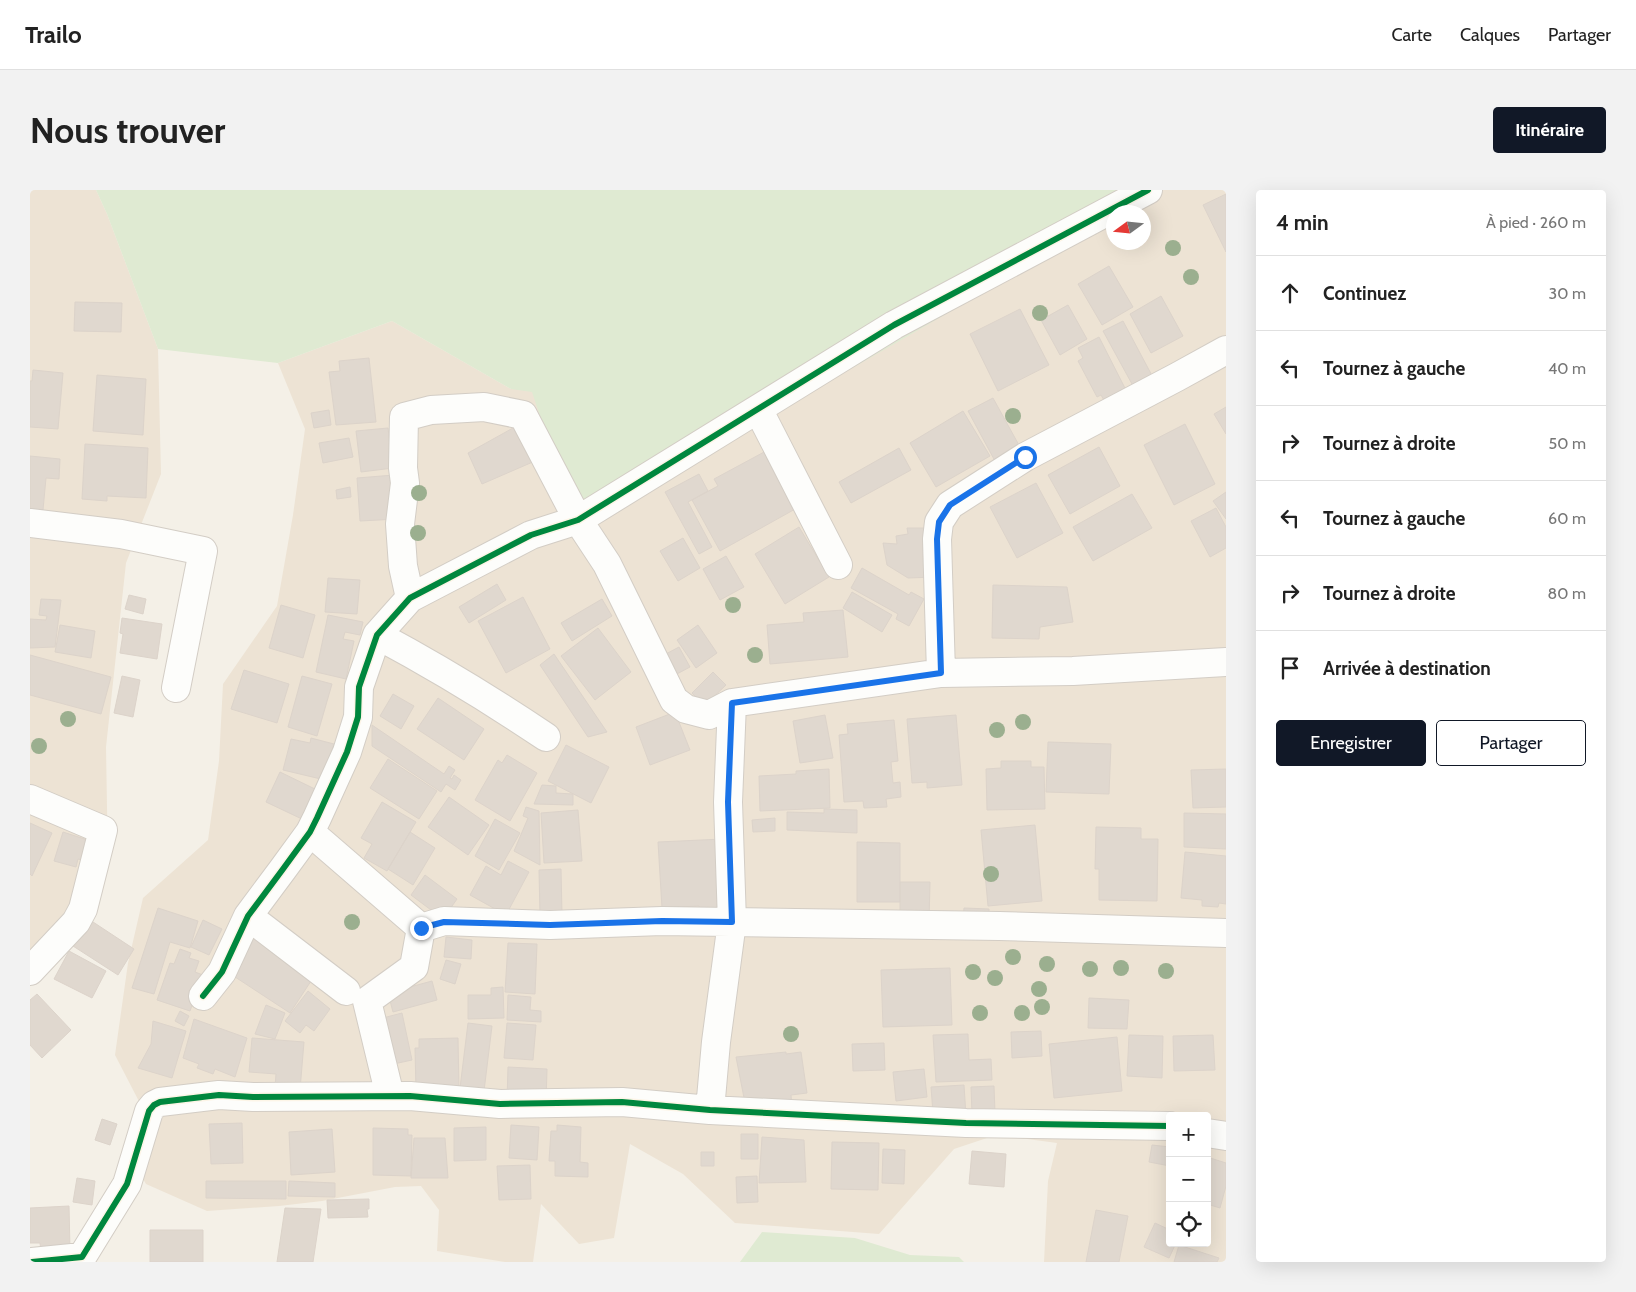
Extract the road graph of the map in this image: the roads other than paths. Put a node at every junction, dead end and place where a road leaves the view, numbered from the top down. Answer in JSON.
{"nodes":[{"id":1,"x":1148,"y":190,"type":"edge"},
{"id":2,"x":1226,"y":350,"type":"edge"},
{"id":3,"x":758,"y":409,"type":"junction"},
{"id":4,"x":578,"y":520,"type":"junction"},
{"id":5,"x":30,"y":523,"type":"edge"},
{"id":6,"x":838,"y":565,"type":"dead end"},
{"id":7,"x":410,"y":598,"type":"junction"},
{"id":8,"x":377,"y":635,"type":"junction"},
{"id":9,"x":1226,"y":662,"type":"edge"},
{"id":10,"x":941,"y":673,"type":"junction"},
{"id":11,"x":176,"y":688,"type":"dead end"},
{"id":12,"x":732,"y":703,"type":"junction"},
{"id":13,"x":546,"y":738,"type":"dead end"},
{"id":14,"x":30,"y":799,"type":"edge"},
{"id":15,"x":310,"y":832,"type":"junction"},
{"id":16,"x":248,"y":916,"type":"junction"},
{"id":17,"x":732,"y":922,"type":"junction"},
{"id":18,"x":421,"y":928,"type":"junction"},
{"id":19,"x":1226,"y":933,"type":"edge"},
{"id":20,"x":30,"y":971,"type":"edge"},
{"id":21,"x":346,"y":991,"type":"dead end"},
{"id":22,"x":203,"y":996,"type":"dead end"},
{"id":23,"x":390,"y":1096,"type":"junction"},
{"id":24,"x":710,"y":1110,"type":"junction"},
{"id":25,"x":1166,"y":1126,"type":"edge"},
{"id":26,"x":1211,"y":1134,"type":"edge"},
{"id":27,"x":1226,"y":1136,"type":"edge"},
{"id":28,"x":32,"y":1262,"type":"edge"}],
"edges":[{"from":1,"to":3,"type":"street"},
{"from":2,"to":10,"type":"street"},
{"from":3,"to":4,"type":"street"},
{"from":3,"to":6,"type":"street"},
{"from":4,"to":7,"type":"street"},
{"from":4,"to":7,"type":"street"},
{"from":4,"to":12,"type":"street"},
{"from":5,"to":11,"type":"street"},
{"from":7,"to":8,"type":"street"},
{"from":8,"to":13,"type":"street"},
{"from":8,"to":15,"type":"street"},
{"from":9,"to":10,"type":"street"},
{"from":10,"to":12,"type":"street"},
{"from":12,"to":17,"type":"street"},
{"from":14,"to":20,"type":"street"},
{"from":15,"to":16,"type":"street"},
{"from":15,"to":18,"type":"street"},
{"from":16,"to":21,"type":"street"},
{"from":16,"to":22,"type":"street"},
{"from":17,"to":18,"type":"street"},
{"from":17,"to":19,"type":"street"},
{"from":17,"to":24,"type":"street"},
{"from":18,"to":23,"type":"street"},
{"from":23,"to":24,"type":"street"},
{"from":23,"to":28,"type":"street"},
{"from":24,"to":25,"type":"street"},
{"from":26,"to":27,"type":"street"}]}
